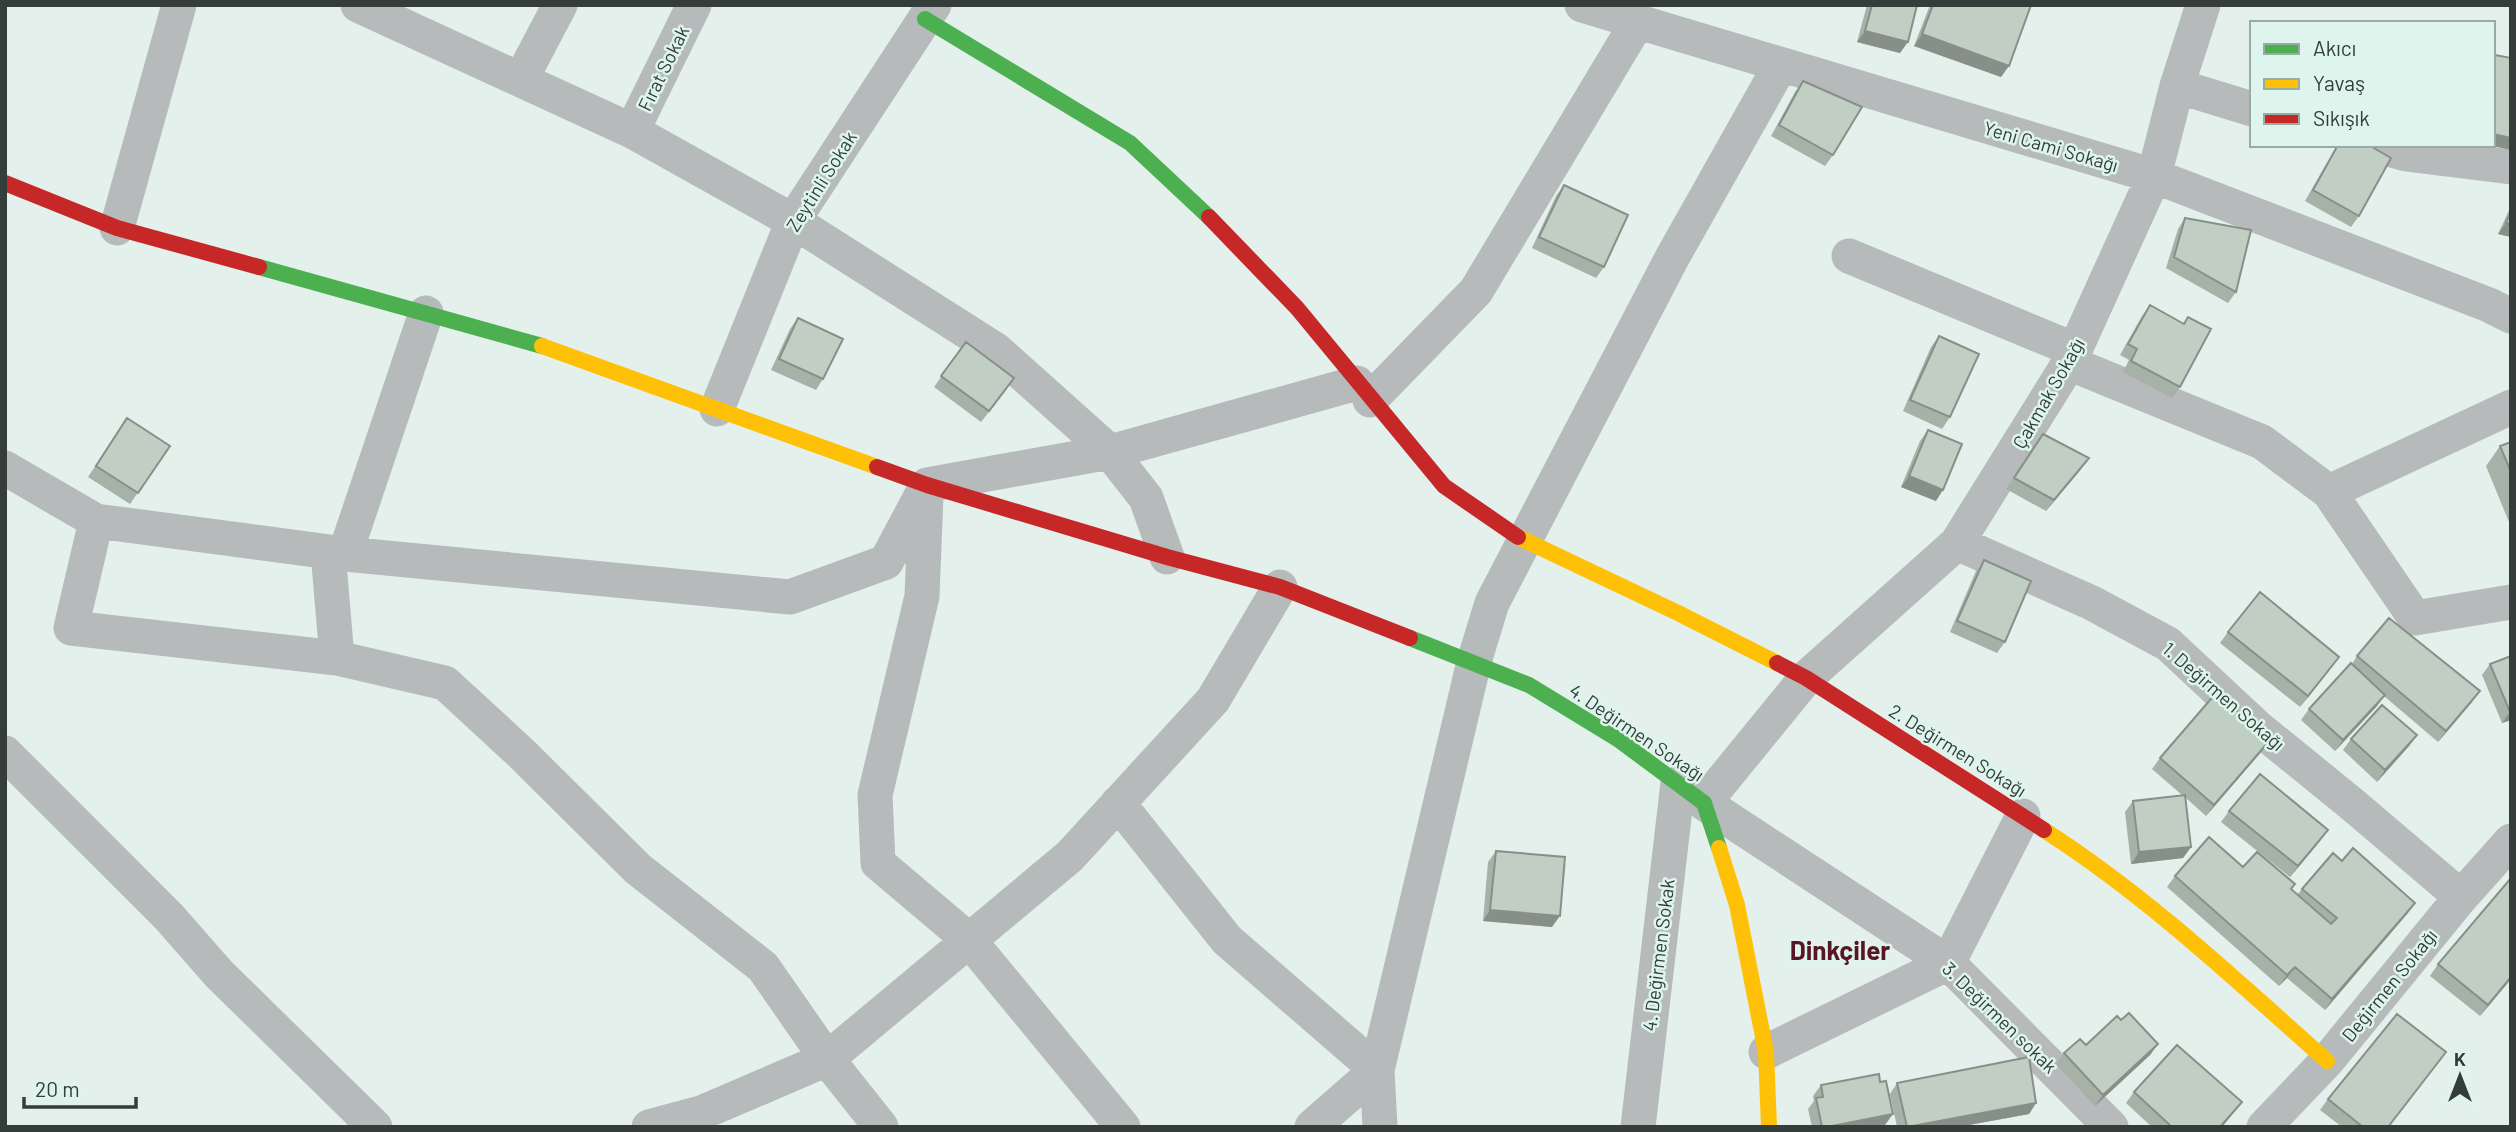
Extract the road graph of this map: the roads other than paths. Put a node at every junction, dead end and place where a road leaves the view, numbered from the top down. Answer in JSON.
{"nodes":[{"id":1,"x":179,"y":5,"type":"edge"},
{"id":2,"x":358,"y":5,"type":"edge"},
{"id":3,"x":560,"y":5,"type":"edge"},
{"id":4,"x":694,"y":5,"type":"edge"},
{"id":5,"x":1582,"y":5,"type":"edge"},
{"id":6,"x":2203,"y":5,"type":"edge"},
{"id":7,"x":930,"y":12,"type":"edge"},
{"id":8,"x":1638,"y":21,"type":"junction"},
{"id":9,"x":1780,"y":66,"type":"junction"},
{"id":10,"x":521,"y":79,"type":"junction"},
{"id":11,"x":2177,"y":86,"type":"junction"},
{"id":12,"x":2250,"y":107,"type":"edge"},
{"id":13,"x":632,"y":131,"type":"junction"},
{"id":14,"x":2381,"y":147,"type":"edge"},
{"id":15,"x":2511,"y":167,"type":"edge"},
{"id":16,"x":2154,"y":176,"type":"junction"},
{"id":17,"x":5,"y":183,"type":"edge"},
{"id":18,"x":793,"y":221,"type":"junction"},
{"id":19,"x":117,"y":228,"type":"junction"},
{"id":20,"x":1849,"y":256,"type":"dead end"},
{"id":21,"x":425,"y":313,"type":"junction"},
{"id":22,"x":2511,"y":316,"type":"edge"},
{"id":23,"x":2072,"y":357,"type":"junction"},
{"id":24,"x":1364,"y":391,"type":"junction"},
{"id":25,"x":2511,"y":407,"type":"edge"},
{"id":26,"x":717,"y":409,"type":"junction"},
{"id":27,"x":1110,"y":452,"type":"junction"},
{"id":28,"x":5,"y":468,"type":"edge"},
{"id":29,"x":927,"y":485,"type":"junction"},
{"id":30,"x":2329,"y":492,"type":"junction"},
{"id":31,"x":96,"y":521,"type":"junction"},
{"id":32,"x":1523,"y":541,"type":"junction"},
{"id":33,"x":1957,"y":543,"type":"junction"},
{"id":34,"x":336,"y":553,"type":"junction"},
{"id":35,"x":1167,"y":558,"type":"junction"},
{"id":36,"x":1280,"y":587,"type":"junction"},
{"id":37,"x":2511,"y":602,"type":"edge"},
{"id":38,"x":337,"y":658,"type":"junction"},
{"id":39,"x":1474,"y":662,"type":"junction"},
{"id":40,"x":1806,"y":678,"type":"junction"},
{"id":41,"x":5,"y":753,"type":"edge"},
{"id":42,"x":1691,"y":793,"type":"junction"},
{"id":43,"x":1118,"y":803,"type":"junction"},
{"id":44,"x":2023,"y":816,"type":"junction"},
{"id":45,"x":2510,"y":842,"type":"edge"},
{"id":46,"x":2461,"y":897,"type":"junction"},
{"id":47,"x":969,"y":940,"type":"junction"},
{"id":48,"x":1948,"y":963,"type":"junction"},
{"id":49,"x":1766,"y":1052,"type":"junction"},
{"id":50,"x":827,"y":1059,"type":"junction"},
{"id":51,"x":2327,"y":1061,"type":"junction"},
{"id":52,"x":1377,"y":1070,"type":"junction"},
{"id":53,"x":375,"y":1127,"type":"edge"},
{"id":54,"x":649,"y":1127,"type":"edge"},
{"id":55,"x":881,"y":1127,"type":"edge"},
{"id":56,"x":1123,"y":1127,"type":"edge"},
{"id":57,"x":1312,"y":1127,"type":"edge"},
{"id":58,"x":1380,"y":1127,"type":"edge"},
{"id":59,"x":1638,"y":1127,"type":"edge"},
{"id":60,"x":1769,"y":1127,"type":"edge"},
{"id":61,"x":2110,"y":1127,"type":"edge"},
{"id":62,"x":2264,"y":1127,"type":"edge"}],
"edges":[{"from":1,"to":19,"type":"street"},
{"from":2,"to":10,"type":"street"},
{"from":3,"to":10,"type":"street"},
{"from":4,"to":13,"type":"street","name":"Fırat Sokak"},
{"from":5,"to":8,"type":"street","name":"Yeni Cami Sokağı"},
{"from":6,"to":11,"type":"street","name":"Çakmak Sokağı"},
{"from":7,"to":18,"type":"street","name":"Zeytinli Sokak"},
{"from":7,"to":24,"type":"street","name":"2. Değirmen Sokağı"},
{"from":8,"to":9,"type":"street","name":"Yeni Cami Sokağı"},
{"from":8,"to":24,"type":"street"},
{"from":9,"to":16,"type":"street","name":"Yeni Cami Sokağı"},
{"from":9,"to":32,"type":"street"},
{"from":10,"to":13,"type":"street"},
{"from":11,"to":12,"type":"street"},
{"from":11,"to":16,"type":"street","name":"Çakmak Sokağı"},
{"from":13,"to":18,"type":"street"},
{"from":14,"to":15,"type":"street"},
{"from":16,"to":22,"type":"street","name":"Yeni Cami Sokağı"},
{"from":16,"to":23,"type":"street","name":"Çakmak Sokağı"},
{"from":17,"to":19,"type":"street","name":"4. Değirmen Sokağı"},
{"from":18,"to":26,"type":"street","name":"Zeytinli Sokak"},
{"from":18,"to":27,"type":"street"},
{"from":19,"to":21,"type":"street","name":"4. Değirmen Sokağı"},
{"from":20,"to":23,"type":"street"},
{"from":21,"to":26,"type":"street","name":"4. Değirmen Sokağı"},
{"from":21,"to":34,"type":"street"},
{"from":23,"to":30,"type":"street"},
{"from":23,"to":33,"type":"street","name":"Çakmak Sokağı"},
{"from":24,"to":27,"type":"street"},
{"from":24,"to":32,"type":"street","name":"2. Değirmen Sokağı"},
{"from":25,"to":30,"type":"street"},
{"from":26,"to":29,"type":"street","name":"4. Değirmen Sokağı"},
{"from":27,"to":29,"type":"street"},
{"from":27,"to":35,"type":"street"},
{"from":28,"to":31,"type":"street"},
{"from":29,"to":34,"type":"street"},
{"from":29,"to":35,"type":"street","name":"4. Değirmen Sokağı"},
{"from":29,"to":47,"type":"street"},
{"from":30,"to":37,"type":"street"},
{"from":31,"to":34,"type":"street"},
{"from":31,"to":38,"type":"street"},
{"from":32,"to":39,"type":"street"},
{"from":32,"to":40,"type":"street","name":"2. Değirmen Sokağı"},
{"from":33,"to":40,"type":"street","name":"Çakmak Sokağı"},
{"from":33,"to":46,"type":"street","name":"1. Değirmen Sokağı"},
{"from":34,"to":38,"type":"street"},
{"from":35,"to":36,"type":"street","name":"4. Değirmen Sokağı"},
{"from":36,"to":39,"type":"street","name":"4. Değirmen Sokağı"},
{"from":36,"to":43,"type":"street"},
{"from":38,"to":50,"type":"street"},
{"from":39,"to":42,"type":"street","name":"4. Değirmen Sokağı"},
{"from":39,"to":52,"type":"street"},
{"from":40,"to":42,"type":"street","name":"Çakmak Sokağı"},
{"from":40,"to":44,"type":"street","name":"2. Değirmen Sokağı"},
{"from":41,"to":53,"type":"street"},
{"from":42,"to":48,"type":"street","name":"3. Değirmen sokak"},
{"from":42,"to":49,"type":"street","name":"4. Değirmen Sokağı"},
{"from":42,"to":59,"type":"street","name":"4. Değirmen Sokak"},
{"from":43,"to":47,"type":"street"},
{"from":43,"to":52,"type":"street"},
{"from":44,"to":48,"type":"street"},
{"from":44,"to":51,"type":"street","name":"2. Değirmen Sokağı"},
{"from":45,"to":46,"type":"street","name":"Değirmen Sokağı"},
{"from":46,"to":51,"type":"street","name":"Değirmen Sokağı"},
{"from":47,"to":50,"type":"street"},
{"from":47,"to":56,"type":"street"},
{"from":48,"to":49,"type":"street"},
{"from":48,"to":61,"type":"street","name":"3. Değirmen sokak"},
{"from":49,"to":60,"type":"street","name":"4. Değirmen Sokağı"},
{"from":50,"to":54,"type":"street"},
{"from":50,"to":55,"type":"street"},
{"from":51,"to":62,"type":"street","name":"Değirmen Sokağı"},
{"from":52,"to":57,"type":"street"},
{"from":52,"to":58,"type":"street"}]}
